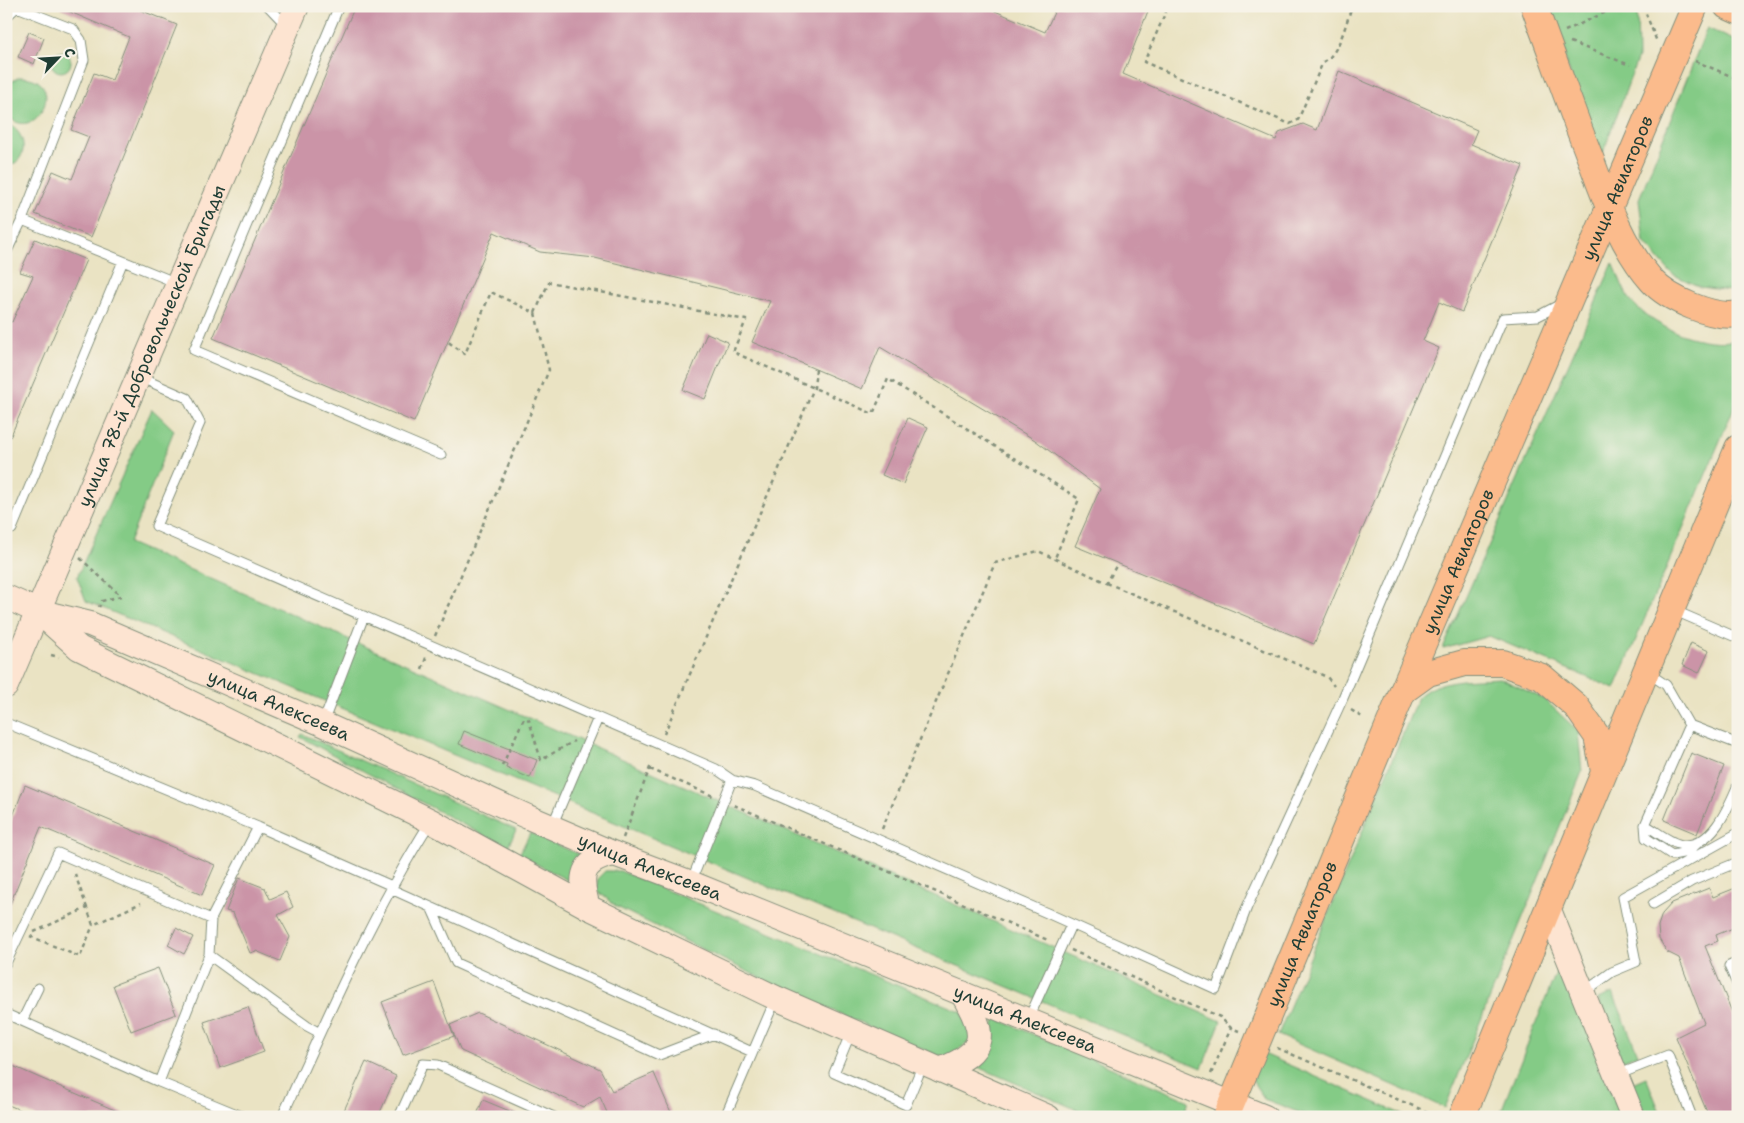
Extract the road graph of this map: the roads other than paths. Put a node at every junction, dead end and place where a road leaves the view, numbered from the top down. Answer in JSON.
{"nodes":[{"id":1,"x":268,"y":6,"type":"edge"},
{"id":2,"x":339,"y":6,"type":"edge"},
{"id":3,"x":1534,"y":6,"type":"edge"},
{"id":4,"x":1695,"y":6,"type":"edge"},
{"id":5,"x":1728,"y":6,"type":"edge"},
{"id":6,"x":17,"y":7,"type":"edge"},
{"id":7,"x":1738,"y":11,"type":"edge"},
{"id":8,"x":6,"y":17,"type":"edge"},
{"id":9,"x":292,"y":17,"type":"edge"},
{"id":10,"x":1609,"y":208,"type":"junction"},
{"id":11,"x":22,"y":220,"type":"junction"},
{"id":12,"x":6,"y":253,"type":"edge"},
{"id":13,"x":123,"y":261,"type":"junction"},
{"id":14,"x":178,"y":283,"type":"junction"},
{"id":15,"x":1570,"y":300,"type":"junction"},
{"id":16,"x":1738,"y":314,"type":"edge"},
{"id":17,"x":137,"y":376,"type":"junction"},
{"id":18,"x":1738,"y":448,"type":"edge"},
{"id":19,"x":441,"y":455,"type":"dead end"},
{"id":20,"x":6,"y":528,"type":"edge"},
{"id":21,"x":6,"y":597,"type":"edge"},
{"id":22,"x":1670,"y":609,"type":"junction"},
{"id":23,"x":37,"y":611,"type":"junction"},
{"id":24,"x":364,"y":616,"type":"junction"},
{"id":25,"x":1738,"y":638,"type":"edge"},
{"id":26,"x":1646,"y":671,"type":"junction"},
{"id":27,"x":6,"y":686,"type":"edge"},
{"id":28,"x":1403,"y":691,"type":"junction"},
{"id":29,"x":598,"y":718,"type":"junction"},
{"id":30,"x":6,"y":722,"type":"edge"},
{"id":31,"x":323,"y":724,"type":"junction"},
{"id":32,"x":1689,"y":725,"type":"junction"},
{"id":33,"x":1738,"y":744,"type":"edge"},
{"id":34,"x":1604,"y":771,"type":"junction"},
{"id":35,"x":732,"y":780,"type":"junction"},
{"id":36,"x":1737,"y":790,"type":"edge"},
{"id":37,"x":431,"y":821,"type":"junction"},
{"id":38,"x":1645,"y":825,"type":"junction"},
{"id":39,"x":552,"y":826,"type":"junction"},
{"id":40,"x":258,"y":827,"type":"junction"},
{"id":41,"x":1738,"y":833,"type":"edge"},
{"id":42,"x":1699,"y":842,"type":"junction"},
{"id":43,"x":615,"y":854,"type":"junction"},
{"id":44,"x":1738,"y":862,"type":"edge"},
{"id":45,"x":1682,"y":865,"type":"junction"},
{"id":46,"x":1692,"y":881,"type":"junction"},
{"id":47,"x":691,"y":883,"type":"junction"},
{"id":48,"x":391,"y":887,"type":"junction"},
{"id":49,"x":1653,"y":904,"type":"dead end"},
{"id":50,"x":432,"y":907,"type":"junction"},
{"id":51,"x":588,"y":907,"type":"junction"},
{"id":52,"x":1548,"y":910,"type":"junction"},
{"id":53,"x":211,"y":918,"type":"junction"},
{"id":54,"x":1071,"y":925,"type":"junction"},
{"id":55,"x":210,"y":955,"type":"junction"},
{"id":56,"x":1738,"y":962,"type":"edge"},
{"id":57,"x":6,"y":964,"type":"edge"},
{"id":58,"x":1738,"y":986,"type":"edge"},
{"id":59,"x":38,"y":988,"type":"dead end"},
{"id":60,"x":1584,"y":992,"type":"junction"},
{"id":61,"x":962,"y":993,"type":"junction"},
{"id":62,"x":776,"y":998,"type":"junction"},
{"id":63,"x":6,"y":1014,"type":"edge"},
{"id":64,"x":22,"y":1021,"type":"junction"},
{"id":65,"x":1028,"y":1021,"type":"junction"},
{"id":66,"x":851,"y":1032,"type":"junction"},
{"id":67,"x":320,"y":1033,"type":"junction"},
{"id":68,"x":714,"y":1034,"type":"junction"},
{"id":69,"x":752,"y":1052,"type":"junction"},
{"id":70,"x":932,"y":1067,"type":"junction"},
{"id":71,"x":1617,"y":1076,"type":"junction"},
{"id":72,"x":159,"y":1082,"type":"junction"},
{"id":73,"x":996,"y":1095,"type":"junction"},
{"id":74,"x":1229,"y":1110,"type":"edge"},
{"id":75,"x":244,"y":1117,"type":"edge"},
{"id":76,"x":282,"y":1117,"type":"edge"},
{"id":77,"x":399,"y":1117,"type":"edge"},
{"id":78,"x":554,"y":1117,"type":"edge"},
{"id":79,"x":725,"y":1117,"type":"edge"},
{"id":80,"x":1006,"y":1117,"type":"edge"},
{"id":81,"x":1048,"y":1117,"type":"edge"},
{"id":82,"x":1265,"y":1117,"type":"edge"},
{"id":83,"x":1462,"y":1117,"type":"edge"},
{"id":84,"x":1633,"y":1117,"type":"edge"},
{"id":85,"x":1692,"y":1117,"type":"edge"}],
"edges":[{"from":1,"to":9,"type":"lane"},
{"from":2,"to":19,"type":"lane"},
{"from":3,"to":10,"type":"main road"},
{"from":4,"to":10,"type":"main road","name":"улица Авиаторов"},
{"from":5,"to":7,"type":"main road"},
{"from":6,"to":8,"type":"lane"},
{"from":6,"to":11,"type":"lane"},
{"from":9,"to":14,"type":"street","name":"улица 78-й Добровольческой Бригады"},
{"from":10,"to":15,"type":"main road","name":"улица Авиаторов"},
{"from":10,"to":16,"type":"main road"},
{"from":11,"to":12,"type":"lane"},
{"from":11,"to":13,"type":"lane"},
{"from":13,"to":14,"type":"lane"},
{"from":13,"to":20,"type":"lane"},
{"from":14,"to":17,"type":"street","name":"улица 78-й Добровольческой Бригады"},
{"from":15,"to":28,"type":"main road","name":"улица Авиаторов"},
{"from":15,"to":54,"type":"lane"},
{"from":17,"to":23,"type":"street","name":"улица 78-й Добровольческой Бригады"},
{"from":17,"to":24,"type":"lane"},
{"from":18,"to":22,"type":"main road"},
{"from":21,"to":23,"type":"street","name":"улица Алексеева"},
{"from":22,"to":25,"type":"lane"},
{"from":22,"to":26,"type":"main road"},
{"from":23,"to":27,"type":"street","name":"улица 78-й Добровольческой Бригады"},
{"from":23,"to":31,"type":"street","name":"улица Алексеева"},
{"from":23,"to":37,"type":"street","name":"улица Алексеева"},
{"from":24,"to":29,"type":"lane"},
{"from":24,"to":31,"type":"lane"},
{"from":26,"to":32,"type":"lane"},
{"from":26,"to":34,"type":"main road"},
{"from":28,"to":34,"type":"main road"},
{"from":28,"to":74,"type":"main road","name":"улица Авиаторов"},
{"from":29,"to":35,"type":"lane"},
{"from":29,"to":39,"type":"lane"},
{"from":30,"to":40,"type":"lane"},
{"from":31,"to":39,"type":"street","name":"улица Алексеева"},
{"from":32,"to":33,"type":"lane"},
{"from":32,"to":38,"type":"lane"},
{"from":34,"to":52,"type":"main road"},
{"from":35,"to":47,"type":"lane"},
{"from":35,"to":54,"type":"lane"},
{"from":36,"to":42,"type":"lane"},
{"from":37,"to":48,"type":"lane"},
{"from":37,"to":51,"type":"street","name":"улица Алексеева"},
{"from":38,"to":42,"type":"lane"},
{"from":38,"to":42,"type":"lane"},
{"from":39,"to":43,"type":"street","name":"улица Алексеева"},
{"from":40,"to":48,"type":"lane"},
{"from":40,"to":53,"type":"lane"},
{"from":41,"to":45,"type":"lane"},
{"from":43,"to":47,"type":"street","name":"улица Алексеева"},
{"from":43,"to":51,"type":"street"},
{"from":44,"to":46,"type":"lane"},
{"from":45,"to":46,"type":"lane"},
{"from":45,"to":60,"type":"lane"},
{"from":46,"to":49,"type":"lane"},
{"from":47,"to":61,"type":"street","name":"улица Алексеева"},
{"from":48,"to":50,"type":"lane"},
{"from":48,"to":67,"type":"lane"},
{"from":50,"to":68,"type":"lane"},
{"from":50,"to":68,"type":"lane"},
{"from":51,"to":62,"type":"street","name":"улица Алексеева"},
{"from":52,"to":60,"type":"street"},
{"from":52,"to":83,"type":"main road"},
{"from":53,"to":55,"type":"lane"},
{"from":53,"to":57,"type":"lane"},
{"from":54,"to":65,"type":"lane"},
{"from":55,"to":67,"type":"lane"},
{"from":55,"to":72,"type":"lane"},
{"from":56,"to":58,"type":"lane"},
{"from":59,"to":64,"type":"lane"},
{"from":60,"to":71,"type":"street"},
{"from":61,"to":65,"type":"street","name":"улица Алексеева"},
{"from":61,"to":70,"type":"street"},
{"from":62,"to":66,"type":"street","name":"улица Алексеева"},
{"from":62,"to":69,"type":"lane"},
{"from":63,"to":64,"type":"lane"},
{"from":64,"to":72,"type":"lane"},
{"from":65,"to":74,"type":"street","name":"улица Алексеева"},
{"from":66,"to":70,"type":"street","name":"улица Алексеева"},
{"from":66,"to":70,"type":"lane"},
{"from":67,"to":76,"type":"lane"},
{"from":68,"to":69,"type":"lane"},
{"from":69,"to":79,"type":"lane"},
{"from":70,"to":73,"type":"street","name":"улица Алексеева"},
{"from":71,"to":84,"type":"street"},
{"from":71,"to":85,"type":"lane"},
{"from":72,"to":75,"type":"lane"},
{"from":73,"to":80,"type":"street"},
{"from":73,"to":81,"type":"street","name":"улица Алексеева"},
{"from":74,"to":82,"type":"street","name":"улица Алексеева"},
{"from":77,"to":78,"type":"lane"}]}
